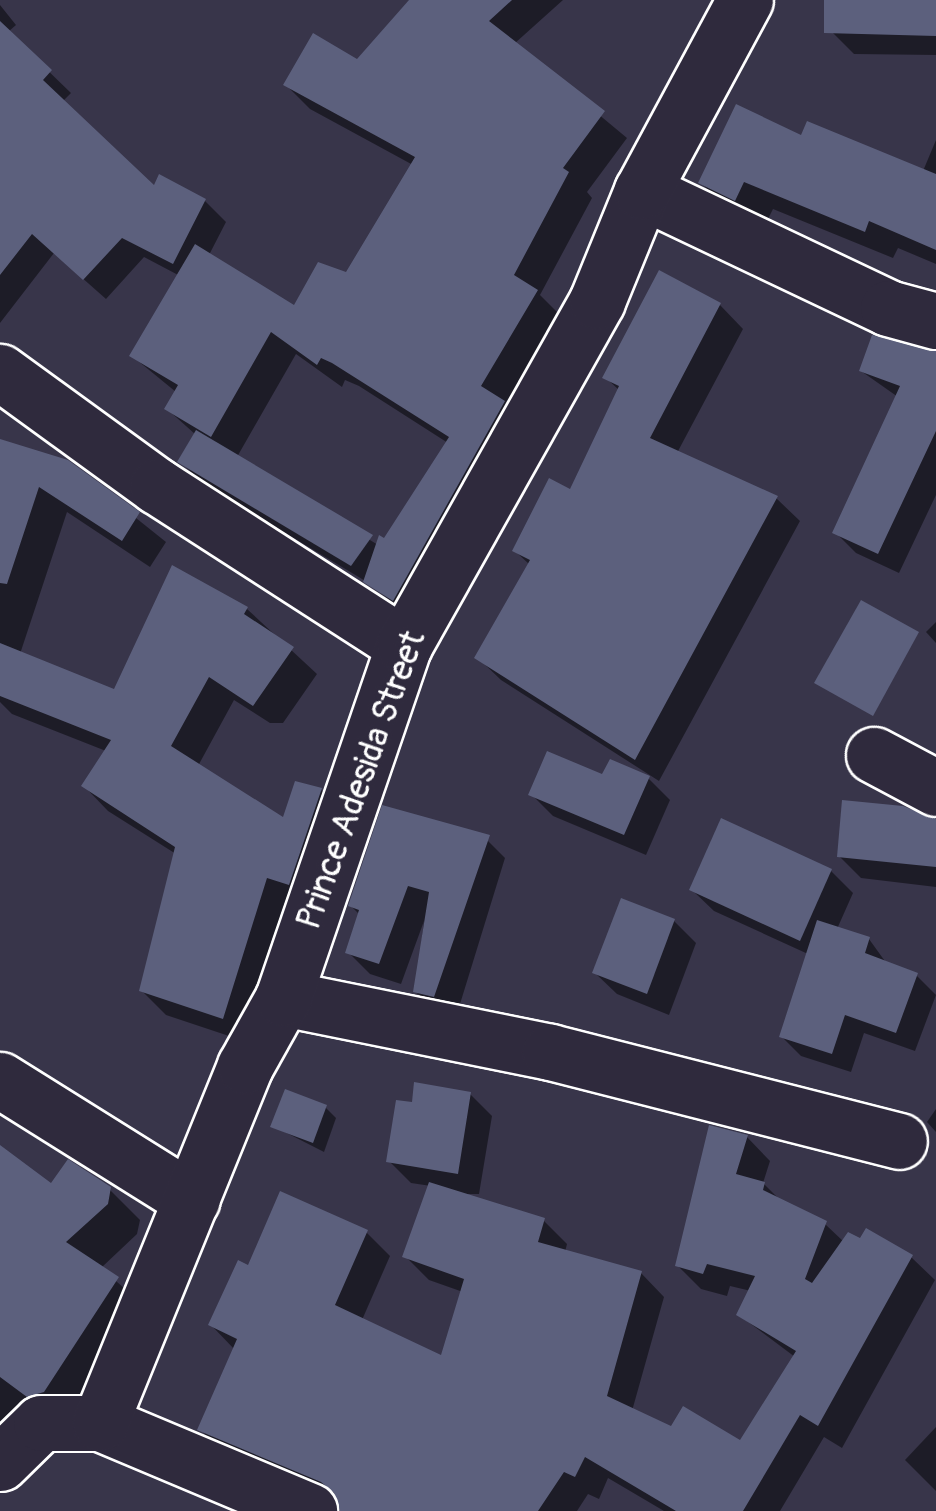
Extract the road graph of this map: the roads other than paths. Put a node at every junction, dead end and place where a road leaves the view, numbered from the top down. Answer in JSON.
{"nodes":[{"id":1,"x":744,"y":0,"type":"edge"},
{"id":2,"x":642,"y":191,"type":"junction"},
{"id":3,"x":936,"y":321,"type":"edge"},
{"id":4,"x":0,"y":372,"type":"edge"},
{"id":5,"x":404,"y":645,"type":"junction"},
{"id":6,"x":874,"y":756,"type":"dead end"},
{"id":7,"x":936,"y":788,"type":"edge"},
{"id":8,"x":283,"y":998,"type":"junction"},
{"id":9,"x":0,"y":1080,"type":"edge"},
{"id":10,"x":900,"y":1140,"type":"dead end"},
{"id":11,"x":192,"y":1200,"type":"junction"},
{"id":12,"x":100,"y":1424,"type":"junction"},
{"id":13,"x":0,"y":1462,"type":"edge"},
{"id":14,"x":309,"y":1511,"type":"edge"}],
"edges":[{"from":1,"to":2,"type":"street","name":"Prince Adesida Street"},
{"from":2,"to":3,"type":"street"},
{"from":2,"to":5,"type":"street","name":"Prince Adesida Street"},
{"from":4,"to":5,"type":"street"},
{"from":5,"to":8,"type":"street","name":"Prince Adesida Street"},
{"from":6,"to":7,"type":"street"},
{"from":8,"to":10,"type":"street"},
{"from":8,"to":11,"type":"street","name":"Prince Adesida Street"},
{"from":9,"to":11,"type":"street"},
{"from":11,"to":12,"type":"street","name":"Prince Adesida Street"},
{"from":12,"to":13,"type":"street"},
{"from":12,"to":14,"type":"street"}]}
